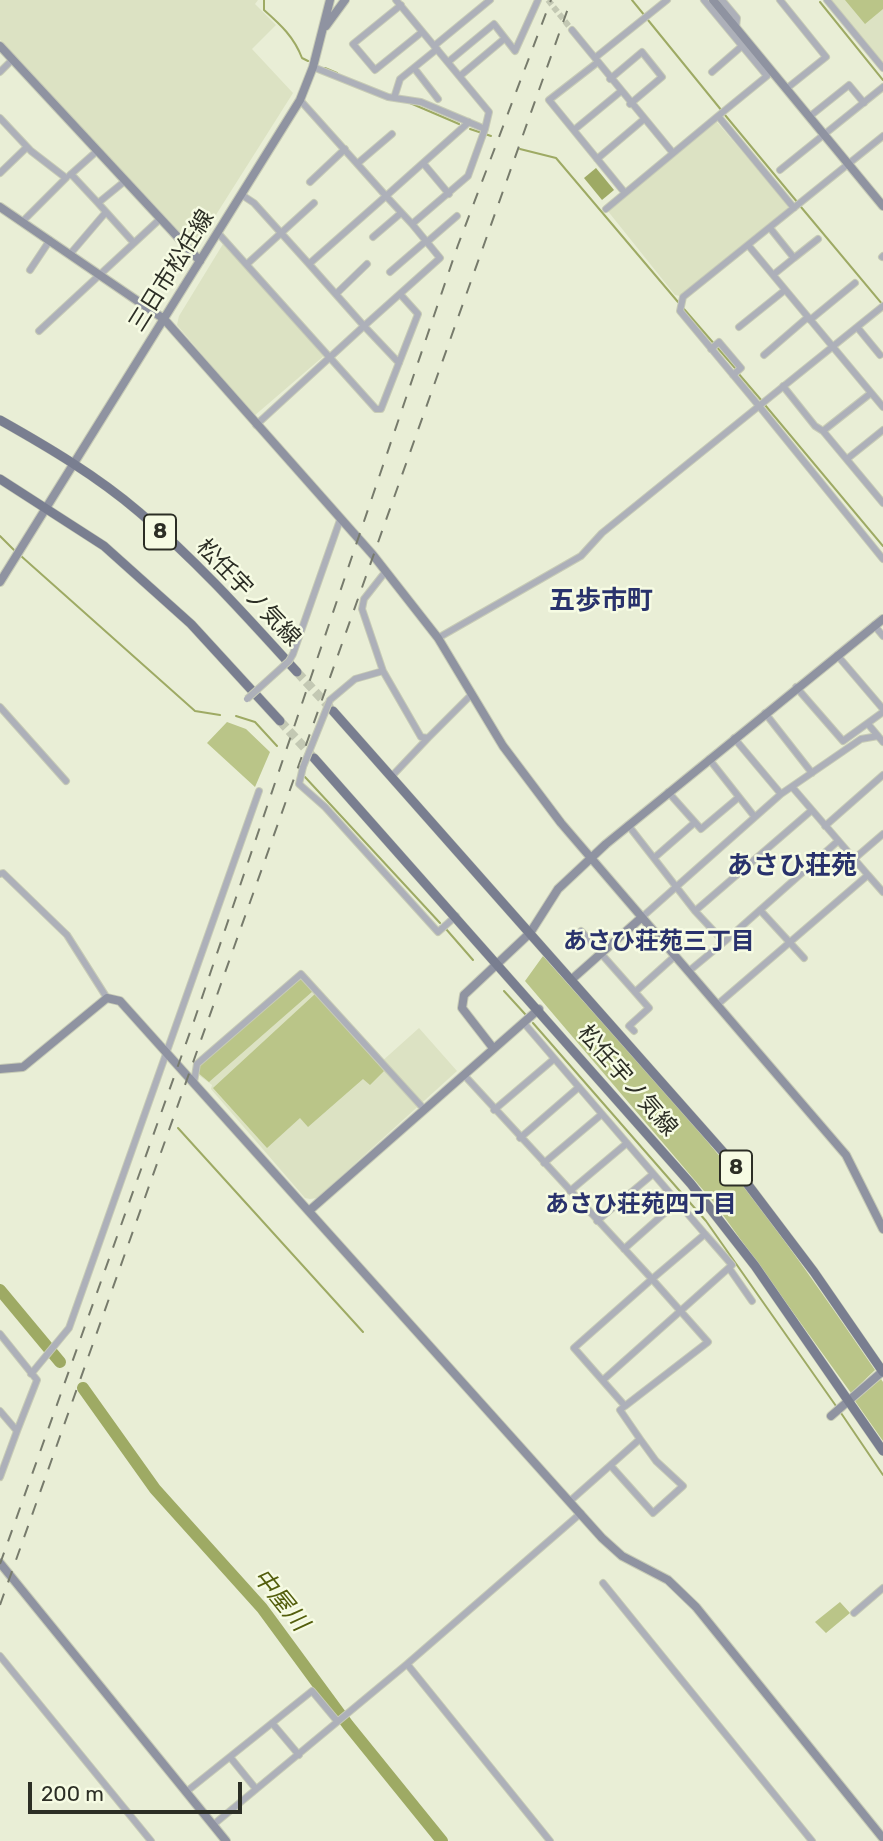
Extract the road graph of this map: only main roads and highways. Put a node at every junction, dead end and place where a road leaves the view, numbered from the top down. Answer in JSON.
{"nodes":[{"id":1,"x":0,"y":420,"type":"edge"},
{"id":2,"x":0,"y":479,"type":"edge"},
{"id":3,"x":296,"y":672,"type":"tunnel mouth"},
{"id":4,"x":333,"y":711,"type":"tunnel mouth"},
{"id":5,"x":280,"y":721,"type":"tunnel mouth"},
{"id":6,"x":314,"y":758,"type":"tunnel mouth"},
{"id":7,"x":883,"y":1371,"type":"edge"},
{"id":8,"x":883,"y":1451,"type":"edge"}],
"edges":[{"from":1,"to":3,"type":"main road","name":"松任宇ノ気線","number":"8"},
{"from":2,"to":5,"type":"main road","number":"8"},
{"from":4,"to":7,"type":"main road","name":"松任宇ノ気線","number":"8"},
{"from":6,"to":8,"type":"main road","name":"松任宇ノ気線","number":"8"}]}
